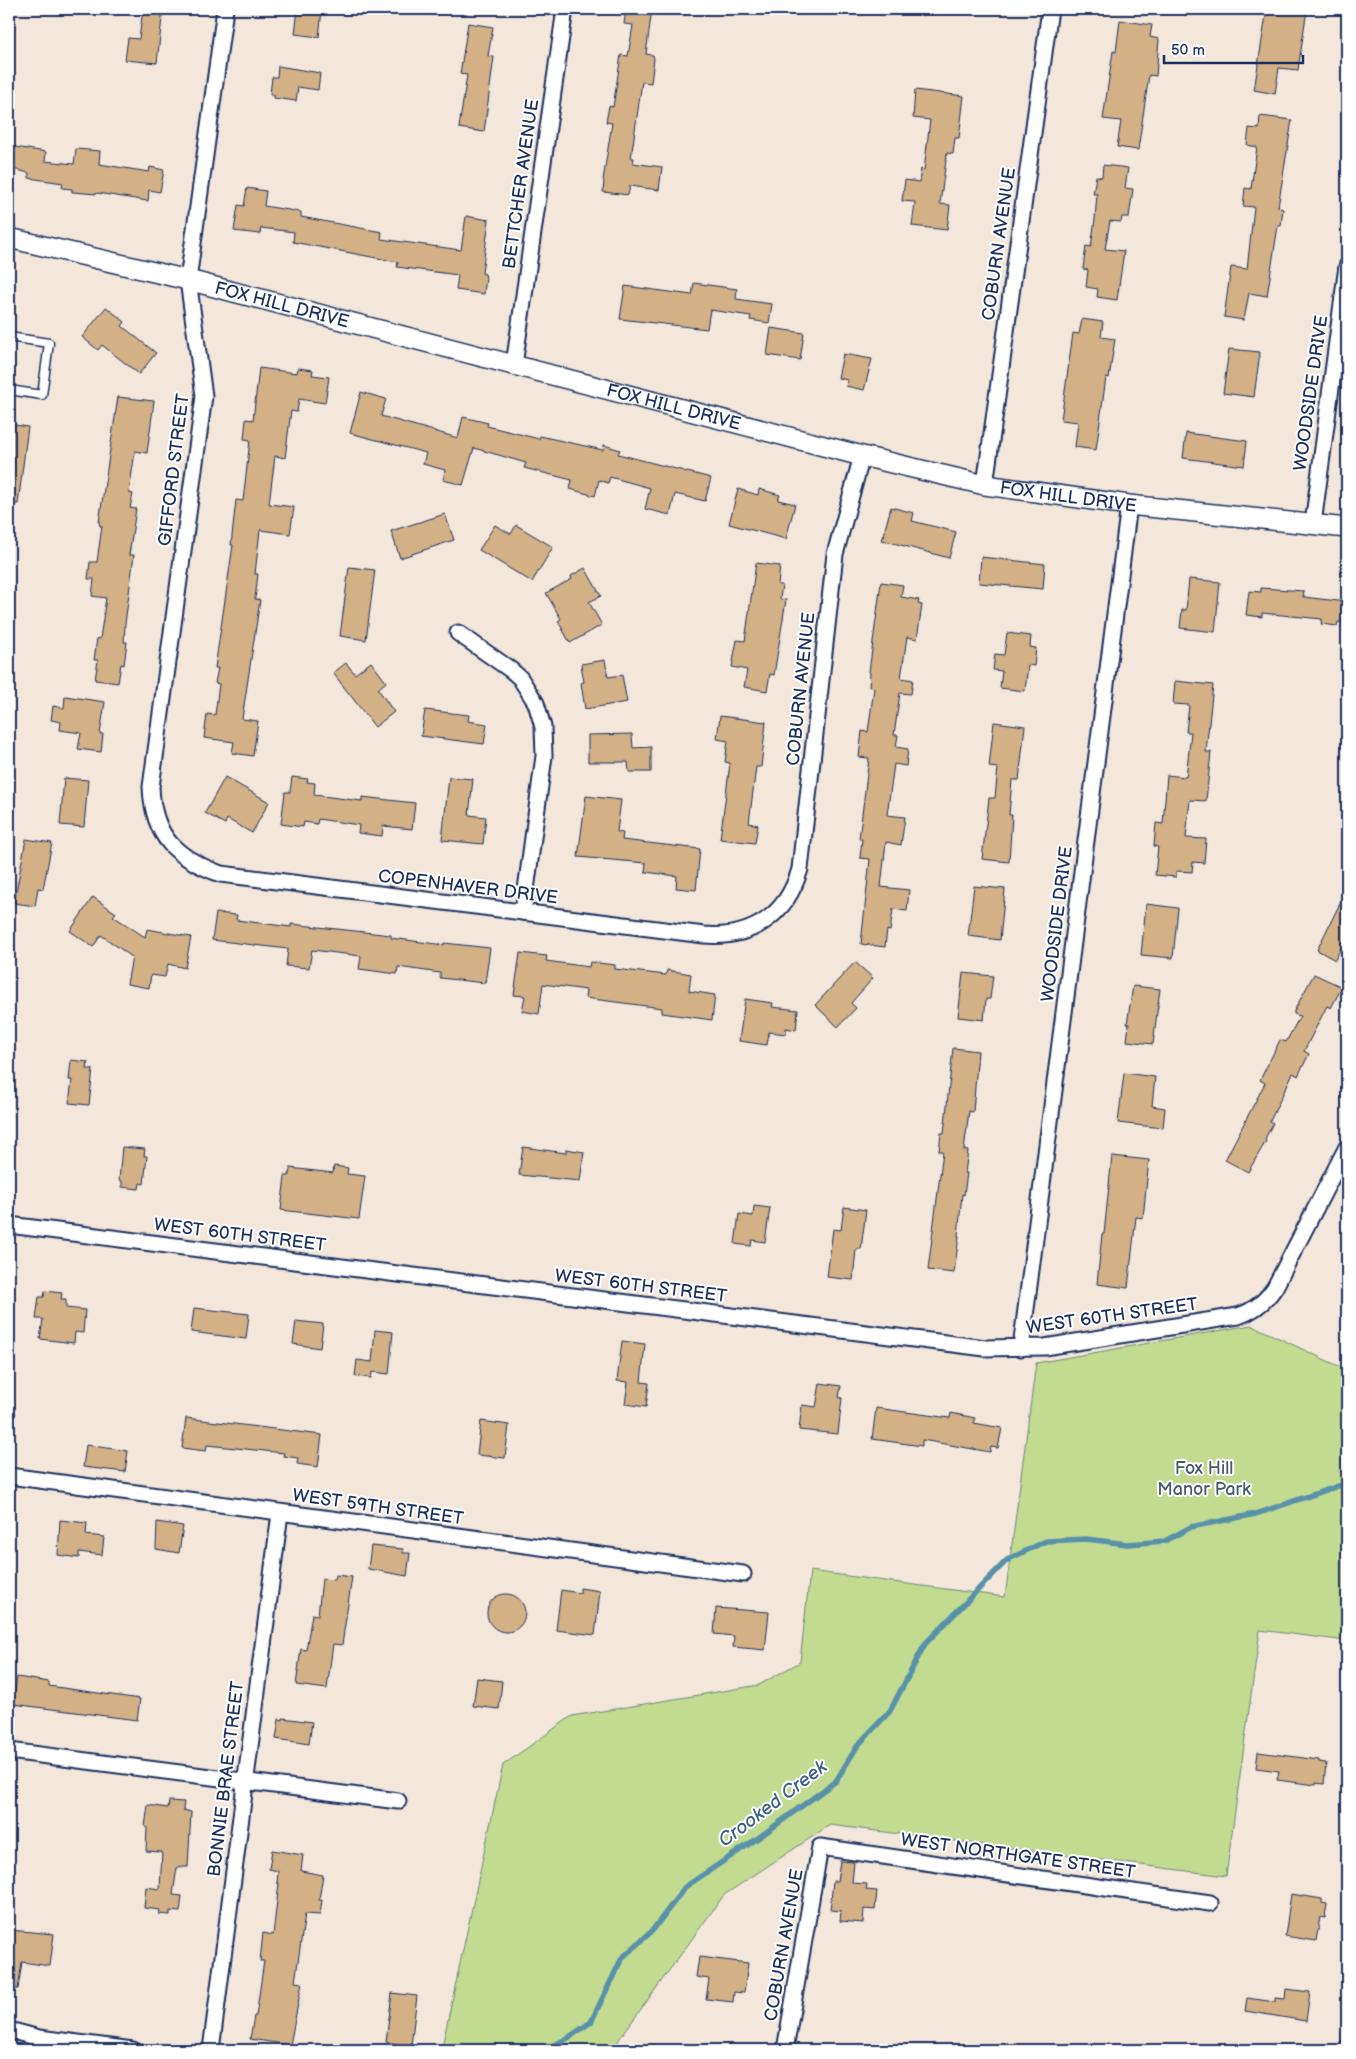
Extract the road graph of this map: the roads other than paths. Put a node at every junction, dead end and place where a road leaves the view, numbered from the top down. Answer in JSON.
{"nodes":[{"id":1,"x":225,"y":9,"type":"edge"},
{"id":2,"x":565,"y":9,"type":"edge"},
{"id":3,"x":1050,"y":9,"type":"edge"},
{"id":4,"x":9,"y":238,"type":"edge"},
{"id":5,"x":1347,"y":266,"type":"edge"},
{"id":6,"x":188,"y":280,"type":"junction"},
{"id":7,"x":9,"y":337,"type":"edge"},
{"id":8,"x":514,"y":366,"type":"junction"},
{"id":9,"x":9,"y":390,"type":"edge"},
{"id":10,"x":862,"y":456,"type":"junction"},
{"id":11,"x":985,"y":485,"type":"junction"},
{"id":12,"x":1129,"y":505,"type":"junction"},
{"id":13,"x":1313,"y":524,"type":"junction"},
{"id":14,"x":1347,"y":528,"type":"edge"},
{"id":15,"x":458,"y":633,"type":"dead end"},
{"id":16,"x":169,"y":843,"type":"joint"},
{"id":17,"x":523,"y":912,"type":"junction"},
{"id":18,"x":768,"y":920,"type":"joint"},
{"id":19,"x":1347,"y":1147,"type":"edge"},
{"id":20,"x":9,"y":1225,"type":"edge"},
{"id":21,"x":1021,"y":1348,"type":"junction"},
{"id":22,"x":9,"y":1476,"type":"edge"},
{"id":23,"x":280,"y":1512,"type":"junction"},
{"id":24,"x":743,"y":1574,"type":"dead end"},
{"id":25,"x":9,"y":1751,"type":"edge"},
{"id":26,"x":245,"y":1782,"type":"junction"},
{"id":27,"x":398,"y":1801,"type":"dead end"},
{"id":28,"x":820,"y":1847,"type":"joint"},
{"id":29,"x":1210,"y":1903,"type":"dead end"},
{"id":30,"x":9,"y":2030,"type":"edge"},
{"id":31,"x":133,"y":2050,"type":"edge"},
{"id":32,"x":211,"y":2050,"type":"edge"},
{"id":33,"x":784,"y":2050,"type":"edge"}],
"edges":[{"from":1,"to":6,"type":"street","name":"GIFFORD STREET"},
{"from":2,"to":8,"type":"street","name":"BETTCHER AVENUE"},
{"from":3,"to":11,"type":"street","name":"COBURN AVENUE"},
{"from":4,"to":6,"type":"street","name":"FOX HILL DRIVE"},
{"from":5,"to":13,"type":"street","name":"WOODSIDE DRIVE"},
{"from":6,"to":8,"type":"street","name":"FOX HILL DRIVE"},
{"from":6,"to":16,"type":"street","name":"GIFFORD STREET"},
{"from":7,"to":9,"type":"lane"},
{"from":8,"to":10,"type":"street","name":"FOX HILL DRIVE"},
{"from":10,"to":11,"type":"street","name":"FOX HILL DRIVE"},
{"from":10,"to":18,"type":"street","name":"COBURN AVENUE"},
{"from":11,"to":12,"type":"street","name":"FOX HILL DRIVE"},
{"from":12,"to":13,"type":"street","name":"FOX HILL DRIVE"},
{"from":12,"to":21,"type":"street","name":"WOODSIDE DRIVE"},
{"from":13,"to":14,"type":"street","name":"FOX HILL DRIVE"},
{"from":15,"to":17,"type":"street"},
{"from":16,"to":17,"type":"street","name":"COPENHAVER DRIVE"},
{"from":17,"to":18,"type":"street","name":"COPENHAVER DRIVE"},
{"from":19,"to":21,"type":"street","name":"WEST 60TH STREET"},
{"from":20,"to":21,"type":"street","name":"WEST 60TH STREET"},
{"from":22,"to":23,"type":"street","name":"WEST 59TH STREET"},
{"from":23,"to":24,"type":"street","name":"WEST 59TH STREET"},
{"from":23,"to":26,"type":"street","name":"BONNIE BRAE STREET"},
{"from":25,"to":26,"type":"street"},
{"from":26,"to":27,"type":"street"},
{"from":26,"to":32,"type":"street","name":"BONNIE BRAE STREET"},
{"from":28,"to":29,"type":"street","name":"WEST NORTHGATE STREET"},
{"from":28,"to":33,"type":"street","name":"COBURN AVENUE"},
{"from":30,"to":31,"type":"street"}]}
